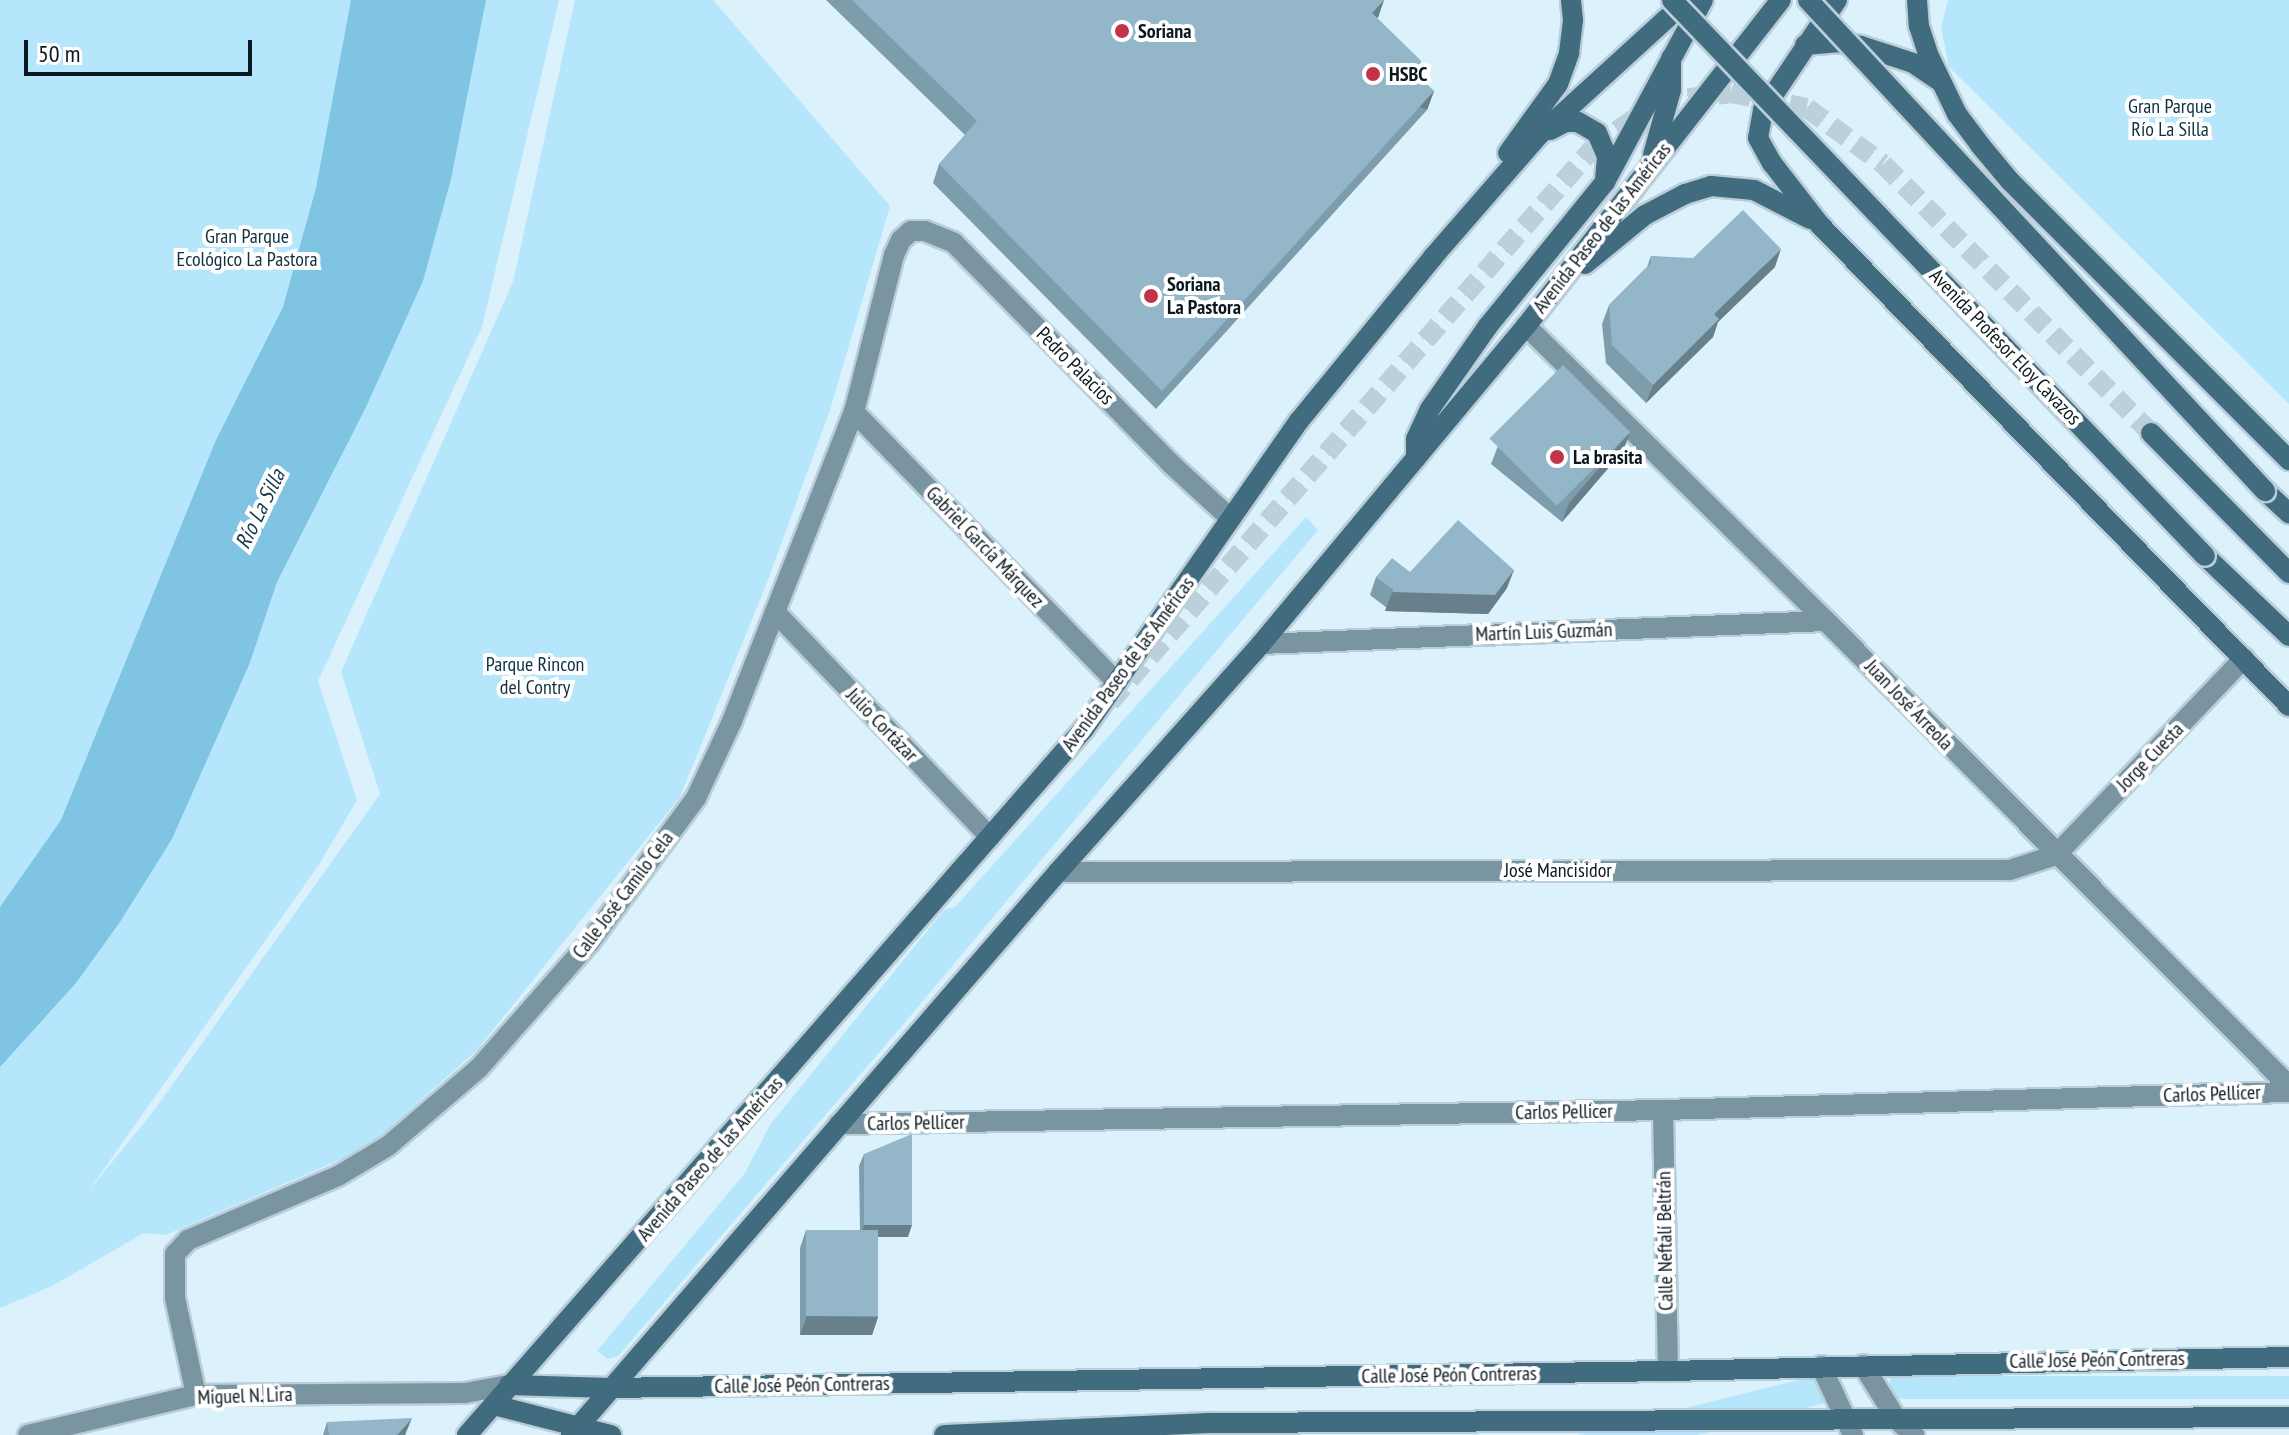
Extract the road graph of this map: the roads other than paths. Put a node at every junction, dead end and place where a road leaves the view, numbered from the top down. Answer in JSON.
{"nodes":[{"id":1,"x":1571,"y":0,"type":"edge"},
{"id":2,"x":1672,"y":0,"type":"edge"},
{"id":3,"x":1687,"y":0,"type":"edge"},
{"id":4,"x":1703,"y":0,"type":"edge"},
{"id":5,"x":1781,"y":0,"type":"edge"},
{"id":6,"x":1808,"y":0,"type":"edge"},
{"id":7,"x":1837,"y":0,"type":"edge"},
{"id":8,"x":1917,"y":0,"type":"edge"},
{"id":9,"x":1805,"y":45,"type":"junction"},
{"id":10,"x":1671,"y":56,"type":"junction"},
{"id":11,"x":1943,"y":83,"type":"junction"},
{"id":12,"x":1538,"y":136,"type":"junction"},
{"id":13,"x":1650,"y":166,"type":"junction"},
{"id":14,"x":1605,"y":182,"type":"junction"},
{"id":15,"x":1820,"y":225,"type":"junction"},
{"id":16,"x":1459,"y":229,"type":"junction"},
{"id":17,"x":911,"y":231,"type":"joint"},
{"id":18,"x":1551,"y":294,"type":"junction"},
{"id":19,"x":1526,"y":326,"type":"junction"},
{"id":20,"x":854,"y":412,"type":"junction"},
{"id":21,"x":2151,"y":433,"type":"tunnel mouth"},
{"id":22,"x":1416,"y":458,"type":"junction"},
{"id":23,"x":2289,"y":460,"type":"edge"},
{"id":24,"x":2289,"y":513,"type":"edge"},
{"id":25,"x":1231,"y":519,"type":"junction"},
{"id":26,"x":2289,"y":573,"type":"edge"},
{"id":27,"x":775,"y":612,"type":"junction"},
{"id":28,"x":1826,"y":621,"type":"junction"},
{"id":29,"x":2289,"y":636,"type":"edge"},
{"id":30,"x":1261,"y":644,"type":"junction"},
{"id":31,"x":2244,"y":658,"type":"junction"},
{"id":32,"x":1117,"y":682,"type":"junction"},
{"id":33,"x":2289,"y":706,"type":"edge"},
{"id":34,"x":990,"y":837,"type":"junction"},
{"id":35,"x":2056,"y":855,"type":"junction"},
{"id":36,"x":1058,"y":872,"type":"junction"},
{"id":37,"x":2289,"y":1089,"type":"edge"},
{"id":38,"x":1663,"y":1110,"type":"junction"},
{"id":39,"x":839,"y":1124,"type":"junction"},
{"id":40,"x":2289,"y":1357,"type":"edge"},
{"id":41,"x":1863,"y":1365,"type":"junction"},
{"id":42,"x":1821,"y":1366,"type":"junction"},
{"id":43,"x":1668,"y":1371,"type":"junction"},
{"id":44,"x":509,"y":1385,"type":"junction"},
{"id":45,"x":610,"y":1388,"type":"junction"},
{"id":46,"x":465,"y":1393,"type":"junction"},
{"id":47,"x":196,"y":1395,"type":"junction"},
{"id":48,"x":494,"y":1405,"type":"junction"},
{"id":49,"x":2289,"y":1417,"type":"edge"},
{"id":50,"x":1897,"y":1420,"type":"junction"},
{"id":51,"x":1849,"y":1428,"type":"edge"},
{"id":52,"x":1210,"y":1429,"type":"edge"},
{"id":53,"x":574,"y":1432,"type":"edge"},
{"id":54,"x":28,"y":1435,"type":"edge"},
{"id":55,"x":467,"y":1435,"type":"edge"},
{"id":56,"x":611,"y":1435,"type":"edge"},
{"id":57,"x":944,"y":1435,"type":"edge"},
{"id":58,"x":1914,"y":1435,"type":"edge"}],
"edges":[{"from":1,"to":16,"type":"main road"},
{"from":2,"to":29,"type":"main road","name":"Avenida Profesor Eloy Cavazos","bridge":true},
{"from":3,"to":12,"type":"main road","name":"Avenida Paseo de las Américas"},
{"from":4,"to":10,"type":"main road"},
{"from":5,"to":13,"type":"main road","name":"Avenida Paseo de las Américas"},
{"from":6,"to":24,"type":"main road","bridge":true},
{"from":7,"to":9,"type":"main road"},
{"from":8,"to":11,"type":"main road"},
{"from":9,"to":11,"type":"main road"},
{"from":9,"to":15,"type":"main road"},
{"from":10,"to":13,"type":"main road"},
{"from":10,"to":14,"type":"main road"},
{"from":11,"to":23,"type":"main road"},
{"from":12,"to":14,"type":"main road"},
{"from":12,"to":16,"type":"main road","name":"Avenida Paseo de las Américas"},
{"from":13,"to":18,"type":"main road","name":"Avenida Paseo de las Américas"},
{"from":14,"to":22,"type":"main road"},
{"from":15,"to":18,"type":"main road"},
{"from":15,"to":31,"type":"main road"},
{"from":16,"to":25,"type":"main road","name":"Avenida Paseo de las Américas"},
{"from":17,"to":20,"type":"street","name":"Calle José Camilo Cela"},
{"from":17,"to":25,"type":"street","name":"Pedro Palacios"},
{"from":18,"to":19,"type":"main road","name":"Avenida Paseo de las Américas"},
{"from":19,"to":22,"type":"main road","name":"Avenida Paseo de las Américas"},
{"from":19,"to":28,"type":"street","name":"Juan José Arreola"},
{"from":20,"to":27,"type":"street","name":"Calle José Camilo Cela"},
{"from":20,"to":32,"type":"street","name":"Gabriel García Márquez"},
{"from":21,"to":26,"type":"main road"},
{"from":22,"to":30,"type":"main road","name":"Avenida Paseo de las Américas"},
{"from":25,"to":32,"type":"main road","name":"Avenida Paseo de las Américas"},
{"from":27,"to":34,"type":"street","name":"Julio Cortázar"},
{"from":27,"to":47,"type":"street","name":"Calle José Camilo Cela"},
{"from":28,"to":30,"type":"street","name":"Martín Luis Guzmán"},
{"from":28,"to":35,"type":"street","name":"Juan José Arreola"},
{"from":30,"to":36,"type":"main road","name":"Avenida Paseo de las Américas"},
{"from":31,"to":33,"type":"main road"},
{"from":31,"to":35,"type":"street","name":"Jorge Cuesta"},
{"from":32,"to":34,"type":"main road","name":"Avenida Paseo de las Américas"},
{"from":34,"to":44,"type":"main road","name":"Avenida Paseo de las Américas"},
{"from":35,"to":36,"type":"street","name":"José Mancisidor"},
{"from":35,"to":37,"type":"street","name":"Juan José Arreola"},
{"from":36,"to":39,"type":"main road","name":"Avenida Paseo de las Américas"},
{"from":37,"to":38,"type":"street","name":"Carlos Pellicer"},
{"from":38,"to":39,"type":"street","name":"Carlos Pellicer"},
{"from":38,"to":43,"type":"street","name":"Calle Neftalí Beltrán"},
{"from":39,"to":45,"type":"main road","name":"Avenida Paseo de las Américas"},
{"from":40,"to":41,"type":"main road","name":"Calle José Peón Contreras"},
{"from":41,"to":42,"type":"main road","name":"Calle José Peón Contreras"},
{"from":41,"to":50,"type":"street"},
{"from":42,"to":43,"type":"main road","name":"Calle José Peón Contreras"},
{"from":42,"to":51,"type":"street"},
{"from":43,"to":45,"type":"main road","name":"Calle José Peón Contreras"},
{"from":44,"to":45,"type":"main road","name":"Calle José Peón Contreras"},
{"from":44,"to":46,"type":"street","name":"Miguel N. Lira"},
{"from":44,"to":48,"type":"main road","name":"Avenida Paseo de las Américas"},
{"from":45,"to":53,"type":"main road","name":"Avenida Paseo de las Américas"},
{"from":46,"to":47,"type":"street","name":"Miguel N. Lira"},
{"from":46,"to":48,"type":"street","name":"Miguel N. Lira"},
{"from":47,"to":54,"type":"street","name":"Miguel N. Lira"},
{"from":48,"to":53,"type":"main road"},
{"from":48,"to":55,"type":"main road","name":"Avenida Paseo de las Américas"},
{"from":49,"to":50,"type":"main road"},
{"from":50,"to":51,"type":"main road"},
{"from":50,"to":58,"type":"street"},
{"from":51,"to":52,"type":"main road"},
{"from":52,"to":57,"type":"main road"},
{"from":53,"to":56,"type":"main road"}]}
